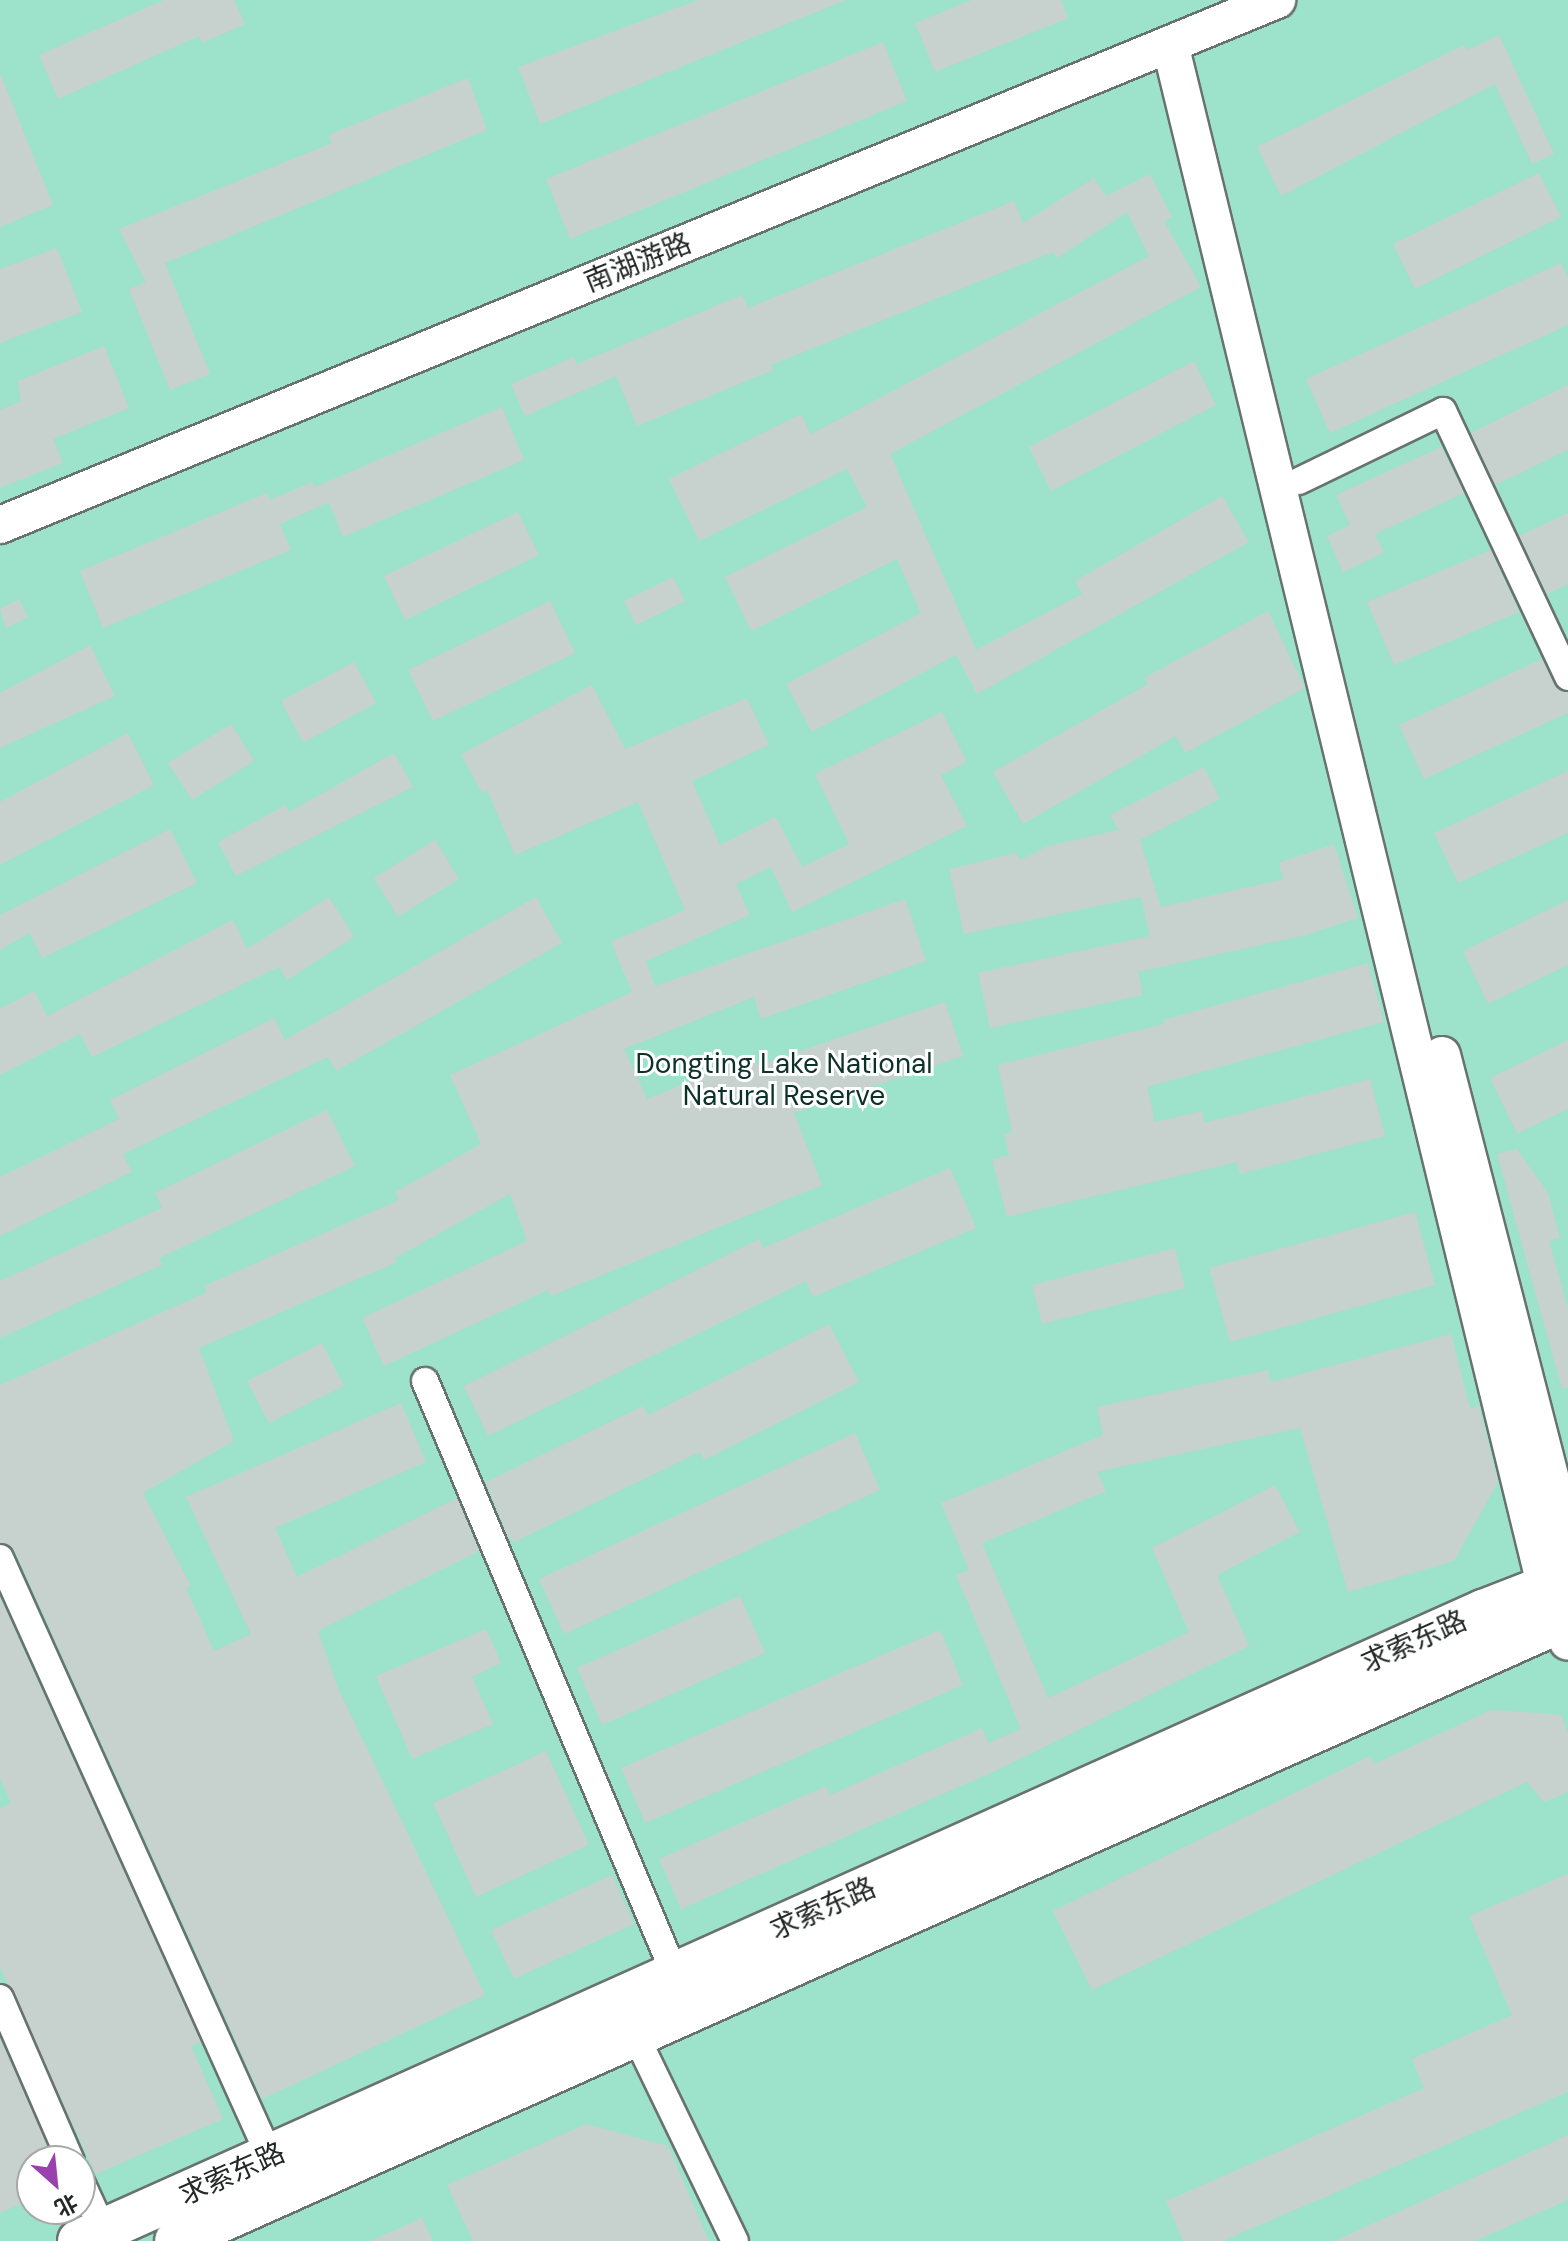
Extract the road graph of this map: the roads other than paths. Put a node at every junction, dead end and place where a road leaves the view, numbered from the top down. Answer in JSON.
{"nodes":[{"id":1,"x":1269,"y":2,"type":"edge"},
{"id":2,"x":1181,"y":39,"type":"junction"},
{"id":3,"x":1299,"y":481,"type":"junction"},
{"id":4,"x":0,"y":525,"type":"edge"},
{"id":5,"x":1568,"y":677,"type":"edge"},
{"id":6,"x":425,"y":1381,"type":"dead end"},
{"id":7,"x":1568,"y":1546,"type":"edge"},
{"id":8,"x":0,"y":1558,"type":"edge"},
{"id":9,"x":1562,"y":1609,"type":"edge"},
{"id":10,"x":675,"y":1975,"type":"junction"},
{"id":11,"x":0,"y":1998,"type":"edge"},
{"id":12,"x":627,"y":2018,"type":"junction"},
{"id":13,"x":64,"y":2145,"type":"edge"},
{"id":14,"x":270,"y":2157,"type":"junction"},
{"id":15,"x":91,"y":2236,"type":"edge"},
{"id":16,"x":176,"y":2241,"type":"edge"},
{"id":17,"x":735,"y":2241,"type":"edge"}],
"edges":[{"from":1,"to":2,"type":"main road","name":"南湖游路"},
{"from":2,"to":3,"type":"main road"},
{"from":2,"to":4,"type":"main road","name":"南湖游路"},
{"from":2,"to":9,"type":"main road"},
{"from":3,"to":5,"type":"street"},
{"from":3,"to":7,"type":"main road"},
{"from":6,"to":10,"type":"street"},
{"from":8,"to":14,"type":"street"},
{"from":9,"to":10,"type":"main road","name":"求索东路"},
{"from":9,"to":12,"type":"main road","name":"求索东路"},
{"from":10,"to":12,"type":"main road","name":"求索东路"},
{"from":11,"to":13,"type":"street"},
{"from":12,"to":14,"type":"main road","name":"求索东路"},
{"from":12,"to":16,"type":"main road","name":"求索东路"},
{"from":12,"to":17,"type":"street"},
{"from":14,"to":15,"type":"main road","name":"求索东路"}]}
